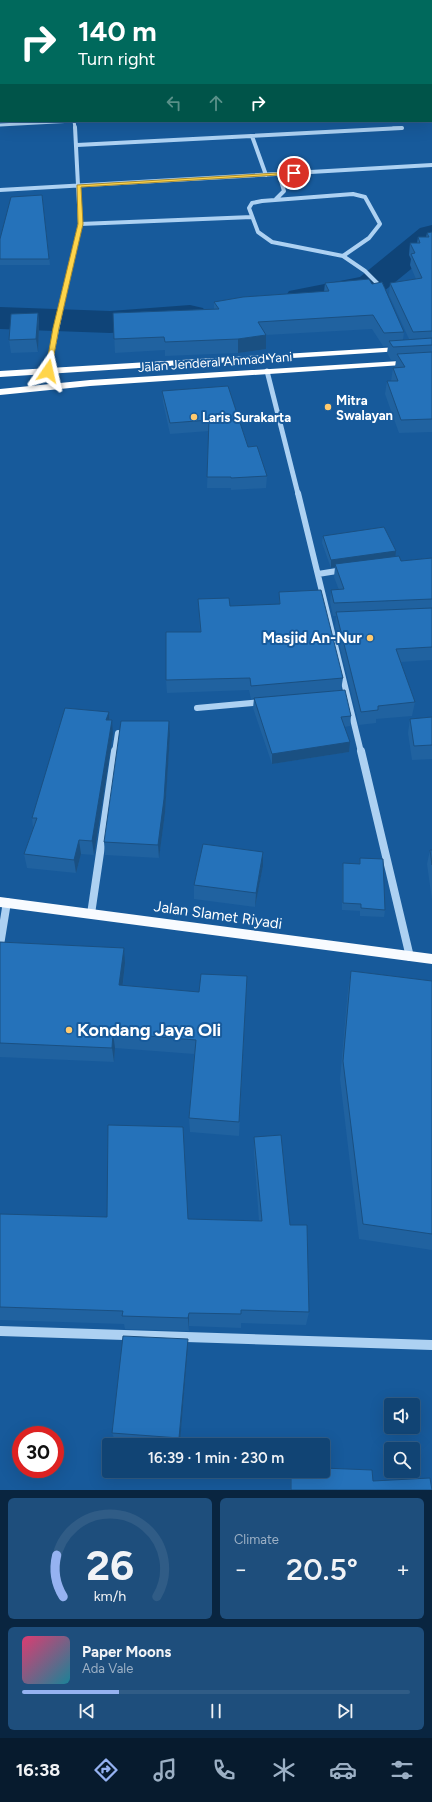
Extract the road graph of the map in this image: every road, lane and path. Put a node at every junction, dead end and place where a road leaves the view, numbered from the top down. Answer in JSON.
{"nodes":[{"id":1,"x":44,"y":122,"type":"edge"},
{"id":2,"x":74,"y":122,"type":"edge"},
{"id":3,"x":15,"y":123,"type":"edge"},
{"id":4,"x":0,"y":125,"type":"edge"},
{"id":5,"x":402,"y":128,"type":"dead end"},
{"id":6,"x":252,"y":136,"type":"junction"},
{"id":7,"x":77,"y":145,"type":"junction"},
{"id":8,"x":432,"y":165,"type":"edge"},
{"id":9,"x":279,"y":174,"type":"junction"},
{"id":10,"x":266,"y":175,"type":"junction"},
{"id":11,"x":79,"y":186,"type":"junction"},
{"id":12,"x":0,"y":190,"type":"edge"},
{"id":13,"x":274,"y":200,"type":"junction"},
{"id":14,"x":252,"y":217,"type":"junction"},
{"id":15,"x":80,"y":224,"type":"junction"},
{"id":16,"x":343,"y":256,"type":"junction"},
{"id":17,"x":386,"y":295,"type":"edge"},
{"id":18,"x":432,"y":347,"type":"edge"},
{"id":19,"x":432,"y":361,"type":"edge"},
{"id":20,"x":48,"y":371,"type":"junction"},
{"id":21,"x":267,"y":371,"type":"junction"},
{"id":22,"x":0,"y":374,"type":"edge"},
{"id":23,"x":0,"y":392,"type":"edge"},
{"id":24,"x":349,"y":570,"type":"edge"},
{"id":25,"x":318,"y":574,"type":"junction"},
{"id":26,"x":330,"y":621,"type":"junction"},
{"id":27,"x":338,"y":621,"type":"edge"},
{"id":28,"x":339,"y":695,"type":"edge"},
{"id":29,"x":347,"y":695,"type":"junction"},
{"id":30,"x":268,"y":702,"type":"edge"},
{"id":31,"x":197,"y":708,"type":"dead end"},
{"id":32,"x":118,"y":733,"type":"edge"},
{"id":33,"x":3,"y":902,"type":"edge"},
{"id":34,"x":91,"y":914,"type":"junction"},
{"id":35,"x":0,"y":945,"type":"edge"},
{"id":36,"x":410,"y":956,"type":"junction"},
{"id":37,"x":432,"y":960,"type":"edge"},
{"id":38,"x":0,"y":1331,"type":"edge"},
{"id":39,"x":432,"y":1345,"type":"edge"}],
"edges":[{"from":1,"to":3,"type":"street"},
{"from":2,"to":7,"type":"street"},
{"from":3,"to":4,"type":"street"},
{"from":5,"to":6,"type":"street"},
{"from":6,"to":7,"type":"street"},
{"from":6,"to":10,"type":"street"},
{"from":7,"to":11,"type":"street"},
{"from":8,"to":9,"type":"street"},
{"from":9,"to":10,"type":"street"},
{"from":9,"to":13,"type":"street"},
{"from":10,"to":11,"type":"street"},
{"from":11,"to":12,"type":"street"},
{"from":11,"to":15,"type":"street"},
{"from":13,"to":14,"type":"street"},
{"from":13,"to":16,"type":"street"},
{"from":14,"to":15,"type":"street"},
{"from":14,"to":16,"type":"street"},
{"from":15,"to":20,"type":"street"},
{"from":16,"to":17,"type":"street"},
{"from":18,"to":20,"type":"highway","name":"Jalan Jenderal Ahmad Yani"},
{"from":19,"to":21,"type":"highway","name":"Jalan Jenderal Ahmad Yani"},
{"from":20,"to":22,"type":"highway","name":"Jalan Jenderal Ahmad Yani"},
{"from":21,"to":23,"type":"highway","name":"Jalan Jenderal Ahmad Yani"},
{"from":21,"to":25,"type":"street"},
{"from":24,"to":25,"type":"street"},
{"from":25,"to":26,"type":"street"},
{"from":26,"to":27,"type":"street"},
{"from":26,"to":29,"type":"street"},
{"from":28,"to":29,"type":"street"},
{"from":29,"to":36,"type":"street"},
{"from":30,"to":31,"type":"street"},
{"from":32,"to":34,"type":"street"},
{"from":33,"to":34,"type":"main road","name":"Jalan Slamet Riyadi"},
{"from":33,"to":35,"type":"street"},
{"from":34,"to":36,"type":"main road","name":"Jalan Slamet Riyadi"},
{"from":36,"to":37,"type":"main road","name":"Jalan Slamet Riyadi"},
{"from":38,"to":39,"type":"street"}]}
